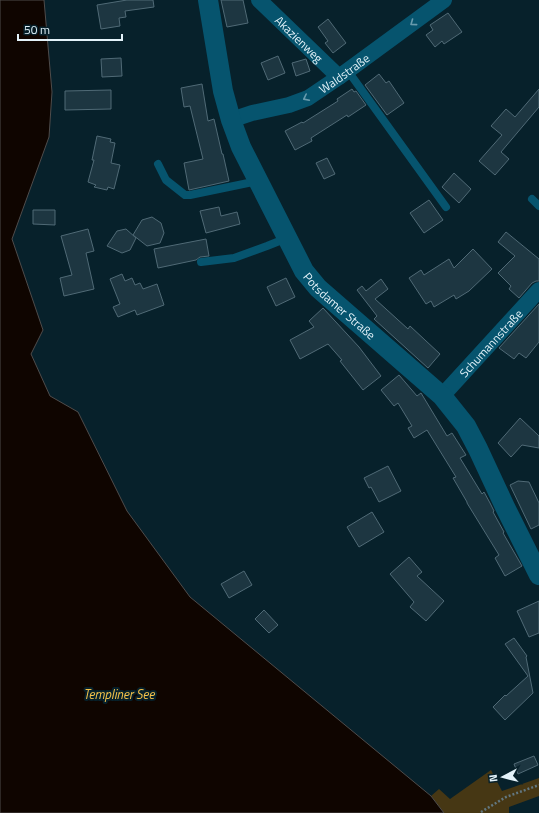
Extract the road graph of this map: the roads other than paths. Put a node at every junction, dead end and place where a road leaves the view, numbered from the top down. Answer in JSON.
{"nodes":[{"id":1,"x":208,"y":0,"type":"edge"},
{"id":2,"x":259,"y":0,"type":"edge"},
{"id":3,"x":439,"y":2,"type":"edge"},
{"id":4,"x":344,"y":74,"type":"junction"},
{"id":5,"x":231,"y":120,"type":"junction"},
{"id":6,"x":158,"y":164,"type":"dead end"},
{"id":7,"x":258,"y":181,"type":"junction"},
{"id":8,"x":532,"y":199,"type":"dead end"},
{"id":9,"x":539,"y":206,"type":"edge"},
{"id":10,"x":446,"y":207,"type":"dead end"},
{"id":11,"x":287,"y":238,"type":"junction"},
{"id":12,"x":201,"y":262,"type":"dead end"},
{"id":13,"x":539,"y":290,"type":"edge"},
{"id":14,"x":442,"y":396,"type":"junction"},
{"id":15,"x":539,"y":575,"type":"edge"}],
"edges":[{"from":1,"to":5,"type":"street","name":"Potsdamer Straße"},
{"from":2,"to":4,"type":"street","name":"Akazienweg"},
{"from":3,"to":4,"type":"street","name":"Waldstraße","one_way":true},
{"from":4,"to":5,"type":"street","name":"Waldstraße","one_way":true},
{"from":4,"to":10,"type":"lane"},
{"from":5,"to":7,"type":"street","name":"Potsdamer Straße"},
{"from":6,"to":7,"type":"lane"},
{"from":7,"to":11,"type":"street","name":"Potsdamer Straße"},
{"from":8,"to":9,"type":"lane"},
{"from":11,"to":12,"type":"lane"},
{"from":11,"to":14,"type":"street","name":"Potsdamer Straße"},
{"from":13,"to":14,"type":"street","name":"Schumannstraße"},
{"from":14,"to":15,"type":"street","name":"Potsdamer Straße"}]}
